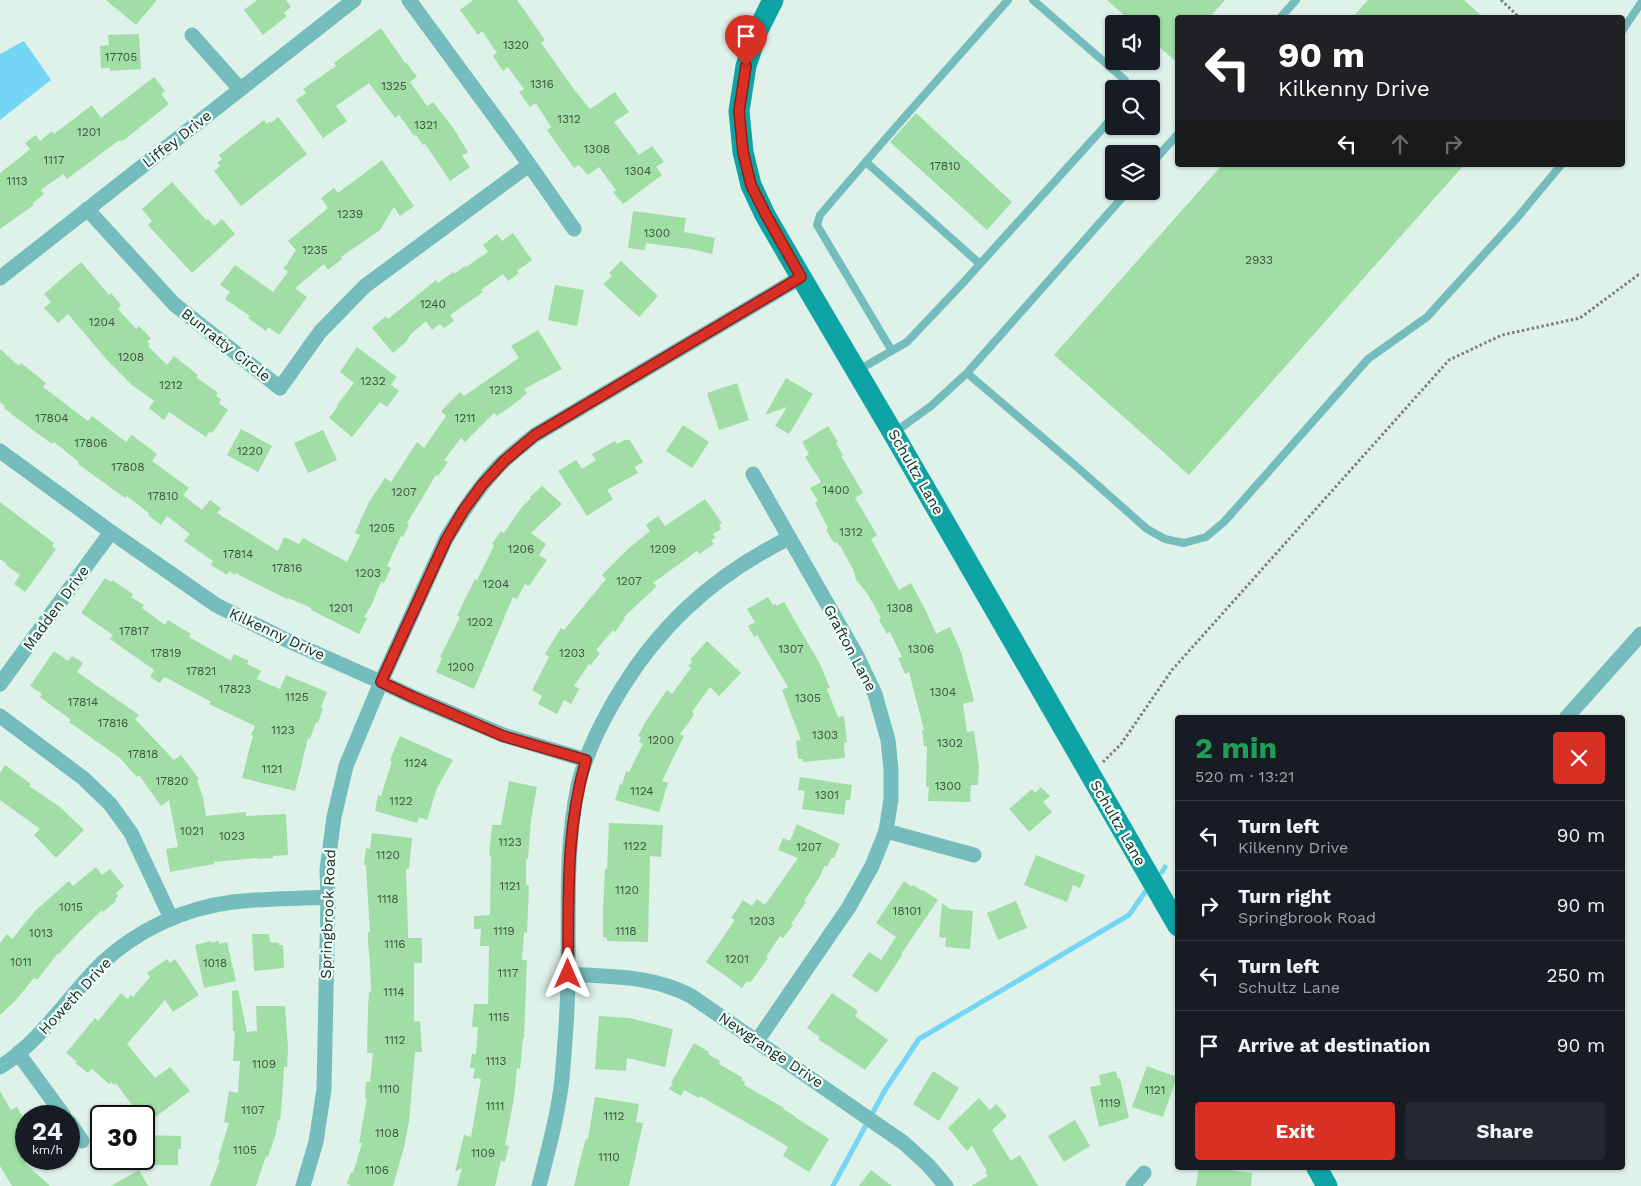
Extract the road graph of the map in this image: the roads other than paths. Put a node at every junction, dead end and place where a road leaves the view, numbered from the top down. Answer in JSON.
{"nodes":[{"id":1,"x":354,"y":0,"type":"edge"},
{"id":2,"x":409,"y":0,"type":"edge"},
{"id":3,"x":773,"y":0,"type":"edge"},
{"id":4,"x":1008,"y":0,"type":"edge"},
{"id":5,"x":1033,"y":0,"type":"edge"},
{"id":6,"x":1296,"y":0,"type":"edge"},
{"id":7,"x":1641,"y":3,"type":"edge"},
{"id":8,"x":1283,"y":15,"type":"edge"},
{"id":9,"x":1625,"y":27,"type":"edge"},
{"id":10,"x":192,"y":35,"type":"dead end"},
{"id":11,"x":1125,"y":80,"type":"edge"},
{"id":12,"x":240,"y":89,"type":"junction"},
{"id":13,"x":1105,"y":126,"type":"edge"},
{"id":14,"x":1175,"y":137,"type":"edge"},
{"id":15,"x":1160,"y":154,"type":"edge"},
{"id":16,"x":866,"y":162,"type":"junction"},
{"id":17,"x":529,"y":165,"type":"junction"},
{"id":18,"x":1559,"y":167,"type":"edge"},
{"id":19,"x":1120,"y":200,"type":"edge"},
{"id":20,"x":87,"y":209,"type":"junction"},
{"id":21,"x":574,"y":229,"type":"dead end"},
{"id":22,"x":980,"y":264,"type":"junction"},
{"id":23,"x":801,"y":277,"type":"junction"},
{"id":24,"x":0,"y":278,"type":"edge"},
{"id":25,"x":892,"y":351,"type":"junction"},
{"id":26,"x":857,"y":371,"type":"junction"},
{"id":27,"x":967,"y":373,"type":"junction"},
{"id":28,"x":894,"y":433,"type":"junction"},
{"id":29,"x":0,"y":451,"type":"edge"},
{"id":30,"x":753,"y":474,"type":"dead end"},
{"id":31,"x":111,"y":532,"type":"junction"},
{"id":32,"x":789,"y":538,"type":"junction"},
{"id":33,"x":1641,"y":634,"type":"edge"},
{"id":34,"x":381,"y":682,"type":"junction"},
{"id":35,"x":0,"y":684,"type":"edge"},
{"id":36,"x":1569,"y":715,"type":"edge"},
{"id":37,"x":0,"y":716,"type":"edge"},
{"id":38,"x":586,"y":760,"type":"junction"},
{"id":39,"x":886,"y":831,"type":"junction"},
{"id":40,"x":974,"y":855,"type":"dead end"},
{"id":41,"x":328,"y":897,"type":"junction"},
{"id":42,"x":171,"y":918,"type":"junction"},
{"id":43,"x":1175,"y":921,"type":"edge"},
{"id":44,"x":568,"y":974,"type":"junction"},
{"id":45,"x":757,"y":1040,"type":"junction"},
{"id":46,"x":18,"y":1053,"type":"junction"},
{"id":47,"x":0,"y":1067,"type":"edge"},
{"id":48,"x":56,"y":1105,"type":"edge"},
{"id":49,"x":80,"y":1138,"type":"edge"},
{"id":50,"x":82,"y":1141,"type":"dead end"},
{"id":51,"x":1318,"y":1170,"type":"edge"},
{"id":52,"x":1144,"y":1173,"type":"dead end"},
{"id":53,"x":303,"y":1186,"type":"edge"},
{"id":54,"x":538,"y":1186,"type":"edge"},
{"id":55,"x":946,"y":1186,"type":"edge"},
{"id":56,"x":1133,"y":1186,"type":"edge"},
{"id":57,"x":1327,"y":1186,"type":"edge"}],
"edges":[{"from":1,"to":12,"type":"street","name":"Liffey Drive"},
{"from":2,"to":17,"type":"street"},
{"from":3,"to":23,"type":"street","name":"Schultz Lane"},
{"from":4,"to":16,"type":"lane"},
{"from":5,"to":11,"type":"lane"},
{"from":6,"to":8,"type":"lane"},
{"from":7,"to":9,"type":"lane"},
{"from":10,"to":12,"type":"street"},
{"from":12,"to":20,"type":"street","name":"Liffey Drive"},
{"from":13,"to":22,"type":"lane"},
{"from":14,"to":15,"type":"lane"},
{"from":16,"to":22,"type":"lane"},
{"from":16,"to":25,"type":"lane"},
{"from":17,"to":20,"type":"street","name":"Bunratty Circle"},
{"from":17,"to":21,"type":"street"},
{"from":18,"to":27,"type":"lane"},
{"from":19,"to":27,"type":"lane"},
{"from":20,"to":24,"type":"street","name":"Liffey Drive"},
{"from":22,"to":25,"type":"lane"},
{"from":23,"to":26,"type":"street","name":"Schultz Lane"},
{"from":23,"to":34,"type":"street","name":"Springbrook Road"},
{"from":25,"to":26,"type":"lane"},
{"from":26,"to":28,"type":"street","name":"Schultz Lane"},
{"from":27,"to":28,"type":"lane"},
{"from":28,"to":43,"type":"street","name":"Schultz Lane"},
{"from":29,"to":31,"type":"street","name":"Kilkenny Drive"},
{"from":30,"to":32,"type":"street","name":"Grafton Lane"},
{"from":31,"to":34,"type":"street","name":"Kilkenny Drive"},
{"from":31,"to":35,"type":"street","name":"Madden Drive"},
{"from":32,"to":38,"type":"street"},
{"from":32,"to":39,"type":"street","name":"Grafton Lane"},
{"from":33,"to":36,"type":"street"},
{"from":34,"to":38,"type":"street","name":"Kilkenny Drive"},
{"from":34,"to":41,"type":"street","name":"Springbrook Road"},
{"from":37,"to":42,"type":"street"},
{"from":38,"to":44,"type":"street"},
{"from":39,"to":40,"type":"street"},
{"from":39,"to":45,"type":"street","name":"Grafton Lane"},
{"from":41,"to":42,"type":"street","name":"Howeth Drive"},
{"from":41,"to":53,"type":"street","name":"Springbrook Road"},
{"from":42,"to":46,"type":"street","name":"Howeth Drive"},
{"from":44,"to":45,"type":"street","name":"Newgrange Drive"},
{"from":44,"to":54,"type":"street"},
{"from":45,"to":55,"type":"street","name":"Newgrange Drive"},
{"from":46,"to":47,"type":"street","name":"Howeth Drive"},
{"from":46,"to":48,"type":"street"},
{"from":49,"to":50,"type":"street"},
{"from":51,"to":57,"type":"street"},
{"from":52,"to":56,"type":"street"}]}
